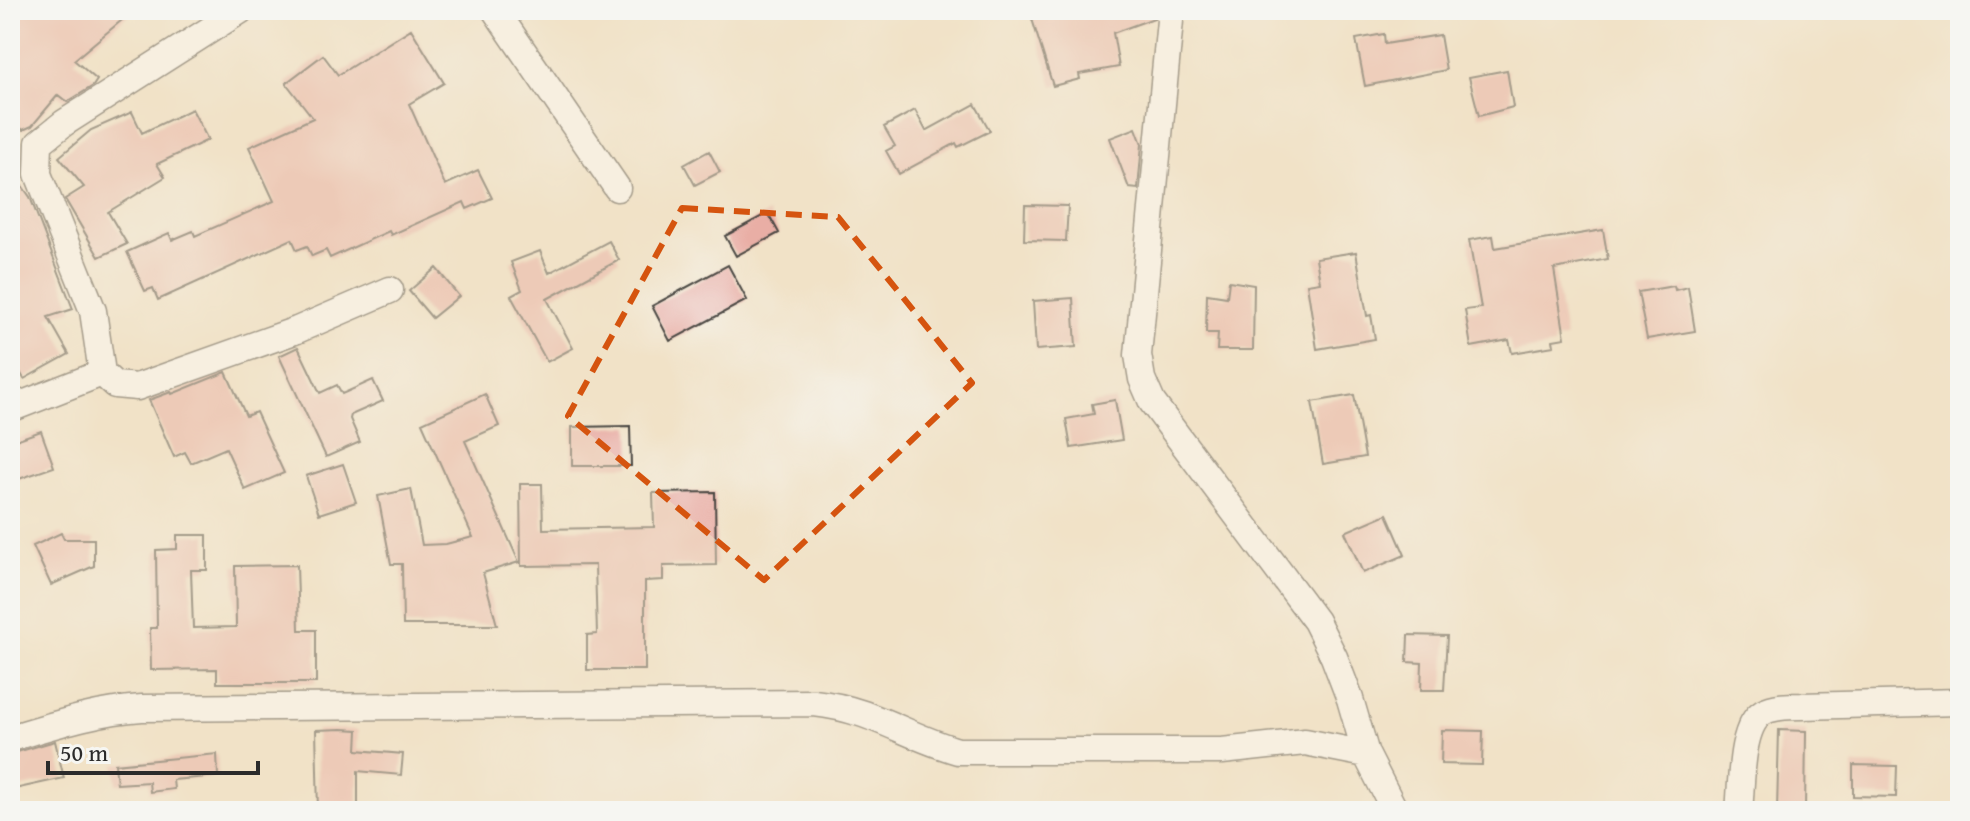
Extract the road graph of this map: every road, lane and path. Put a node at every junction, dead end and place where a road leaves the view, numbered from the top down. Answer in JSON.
{"nodes":[{"id":1,"x":241,"y":10,"type":"edge"},
{"id":2,"x":495,"y":10,"type":"edge"},
{"id":3,"x":1171,"y":10,"type":"edge"},
{"id":4,"x":617,"y":188,"type":"dead end"},
{"id":5,"x":390,"y":290,"type":"dead end"},
{"id":6,"x":102,"y":373,"type":"junction"},
{"id":7,"x":10,"y":409,"type":"edge"},
{"id":8,"x":1960,"y":702,"type":"edge"},
{"id":9,"x":10,"y":738,"type":"edge"},
{"id":10,"x":1366,"y":754,"type":"junction"},
{"id":11,"x":1395,"y":811,"type":"edge"},
{"id":12,"x":1739,"y":811,"type":"edge"}],
"edges":[{"from":1,"to":6,"type":"street"},
{"from":2,"to":4,"type":"street"},
{"from":3,"to":10,"type":"street"},
{"from":5,"to":6,"type":"street"},
{"from":6,"to":7,"type":"street"},
{"from":8,"to":12,"type":"street"},
{"from":9,"to":10,"type":"street"},
{"from":10,"to":11,"type":"street"}]}
